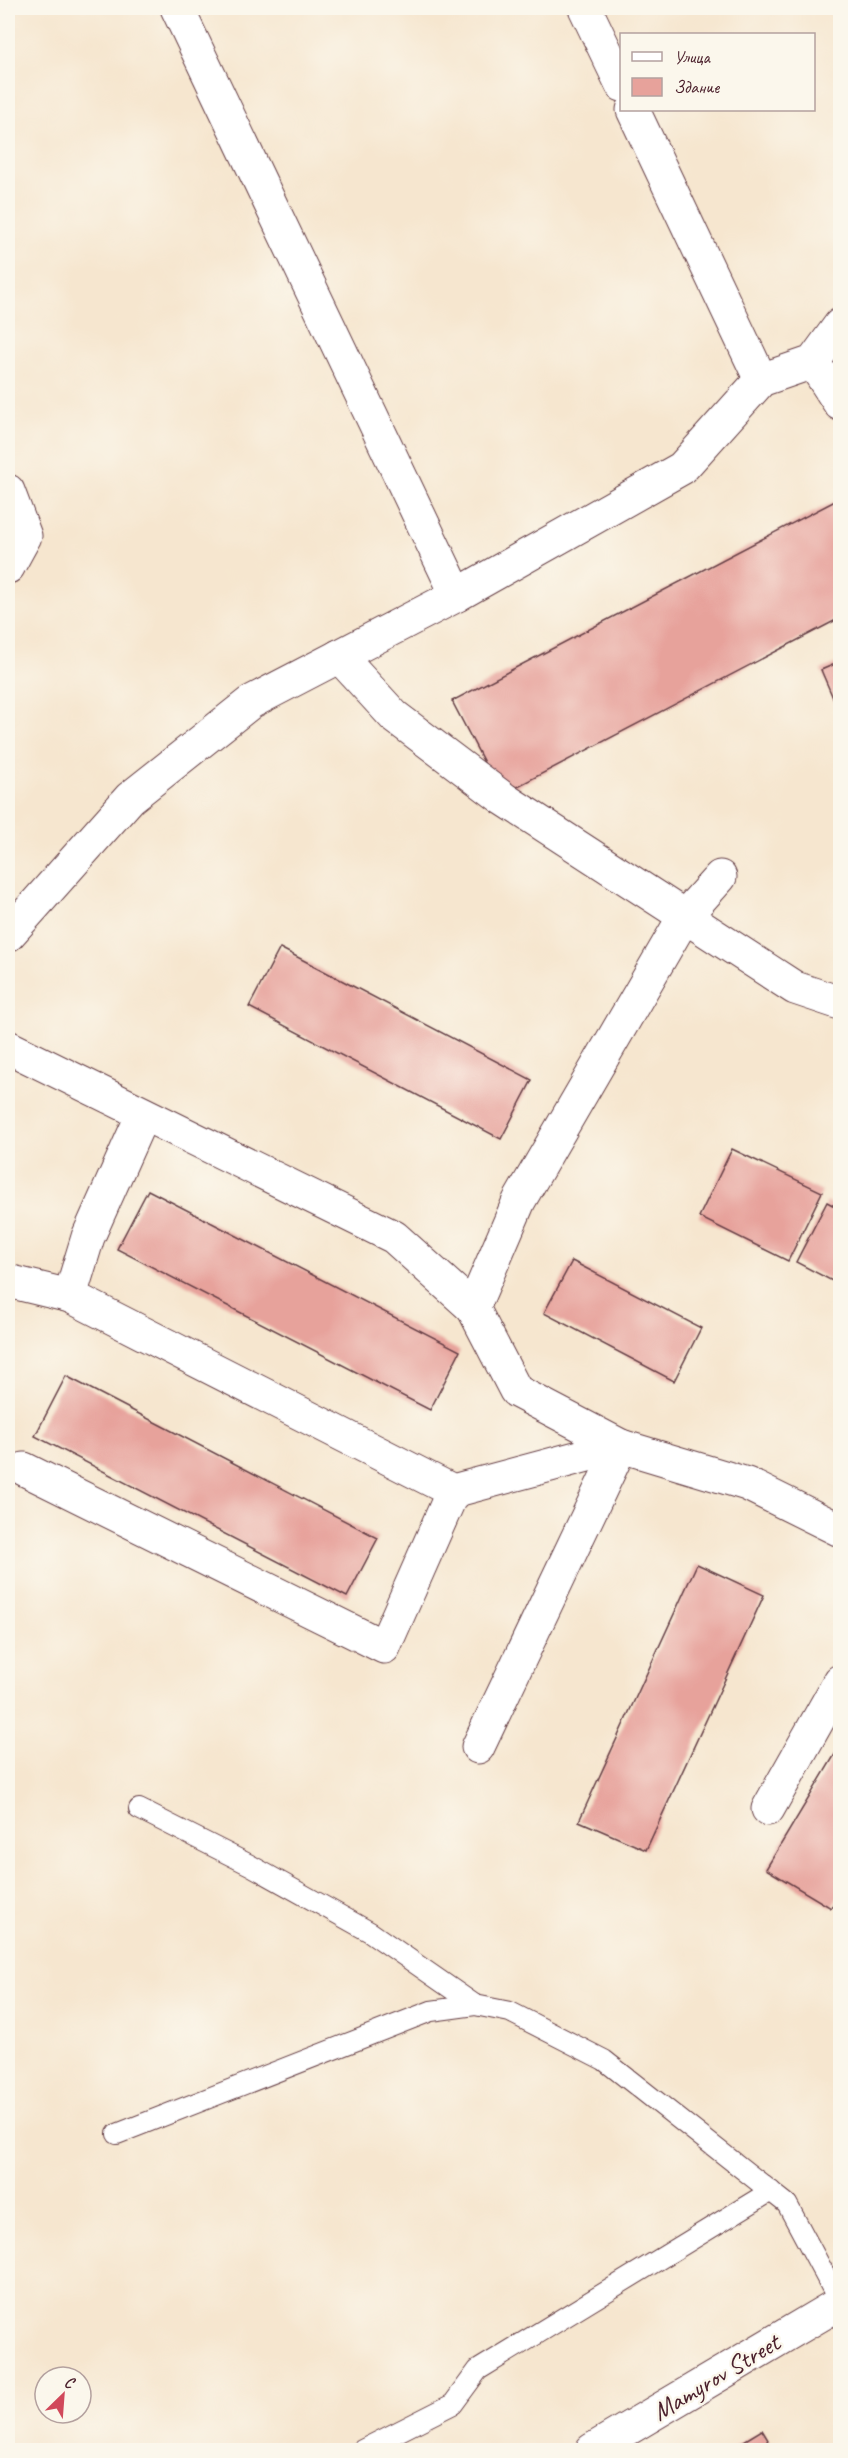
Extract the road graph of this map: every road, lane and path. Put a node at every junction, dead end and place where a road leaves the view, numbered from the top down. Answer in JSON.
{"nodes":[{"id":1,"x":177,"y":8,"type":"edge"},
{"id":2,"x":585,"y":8,"type":"edge"},
{"id":3,"x":620,"y":83,"type":"edge"},
{"id":4,"x":633,"y":111,"type":"edge"},
{"id":5,"x":840,"y":325,"type":"edge"},
{"id":6,"x":813,"y":362,"type":"junction"},
{"id":7,"x":761,"y":380,"type":"junction"},
{"id":8,"x":840,"y":404,"type":"edge"},
{"id":9,"x":8,"y":491,"type":"edge"},
{"id":10,"x":8,"y":567,"type":"edge"},
{"id":11,"x":457,"y":595,"type":"junction"},
{"id":12,"x":339,"y":656,"type":"junction"},
{"id":13,"x":720,"y":877,"type":"dead end"},
{"id":14,"x":684,"y":917,"type":"junction"},
{"id":15,"x":8,"y":935,"type":"edge"},
{"id":16,"x":840,"y":1003,"type":"edge"},
{"id":17,"x":8,"y":1047,"type":"edge"},
{"id":18,"x":143,"y":1114,"type":"junction"},
{"id":19,"x":8,"y":1281,"type":"edge"},
{"id":20,"x":70,"y":1296,"type":"junction"},
{"id":21,"x":473,"y":1308,"type":"junction"},
{"id":22,"x":621,"y":1446,"type":"junction"},
{"id":23,"x":24,"y":1469,"type":"dead end"},
{"id":24,"x":453,"y":1491,"type":"junction"},
{"id":25,"x":840,"y":1530,"type":"edge"},
{"id":26,"x":840,"y":1681,"type":"edge"},
{"id":27,"x":478,"y":1747,"type":"dead end"},
{"id":28,"x":140,"y":1809,"type":"dead end"},
{"id":29,"x":768,"y":1809,"type":"dead end"},
{"id":30,"x":475,"y":2005,"type":"junction"},
{"id":31,"x":117,"y":2134,"type":"dead end"},
{"id":32,"x":771,"y":2191,"type":"junction"},
{"id":33,"x":840,"y":2303,"type":"edge"},
{"id":34,"x":362,"y":2451,"type":"edge"},
{"id":35,"x":592,"y":2451,"type":"edge"}],
"edges":[{"from":1,"to":11,"type":"street"},
{"from":2,"to":3,"type":"street"},
{"from":4,"to":7,"type":"street"},
{"from":5,"to":6,"type":"street"},
{"from":6,"to":7,"type":"street"},
{"from":6,"to":8,"type":"street"},
{"from":7,"to":11,"type":"street"},
{"from":9,"to":10,"type":"street"},
{"from":11,"to":12,"type":"street"},
{"from":12,"to":14,"type":"street"},
{"from":12,"to":15,"type":"street"},
{"from":13,"to":14,"type":"street"},
{"from":14,"to":16,"type":"street"},
{"from":14,"to":21,"type":"street"},
{"from":17,"to":18,"type":"street"},
{"from":18,"to":20,"type":"street"},
{"from":18,"to":21,"type":"street"},
{"from":19,"to":20,"type":"street"},
{"from":20,"to":24,"type":"street"},
{"from":21,"to":22,"type":"street"},
{"from":22,"to":24,"type":"street"},
{"from":22,"to":25,"type":"street"},
{"from":22,"to":27,"type":"street"},
{"from":23,"to":24,"type":"street"},
{"from":26,"to":29,"type":"street"},
{"from":28,"to":30,"type":"lane"},
{"from":30,"to":31,"type":"lane"},
{"from":30,"to":32,"type":"lane"},
{"from":32,"to":33,"type":"lane"},
{"from":32,"to":34,"type":"lane"},
{"from":33,"to":35,"type":"street","name":"Mamyrov Street"}]}
